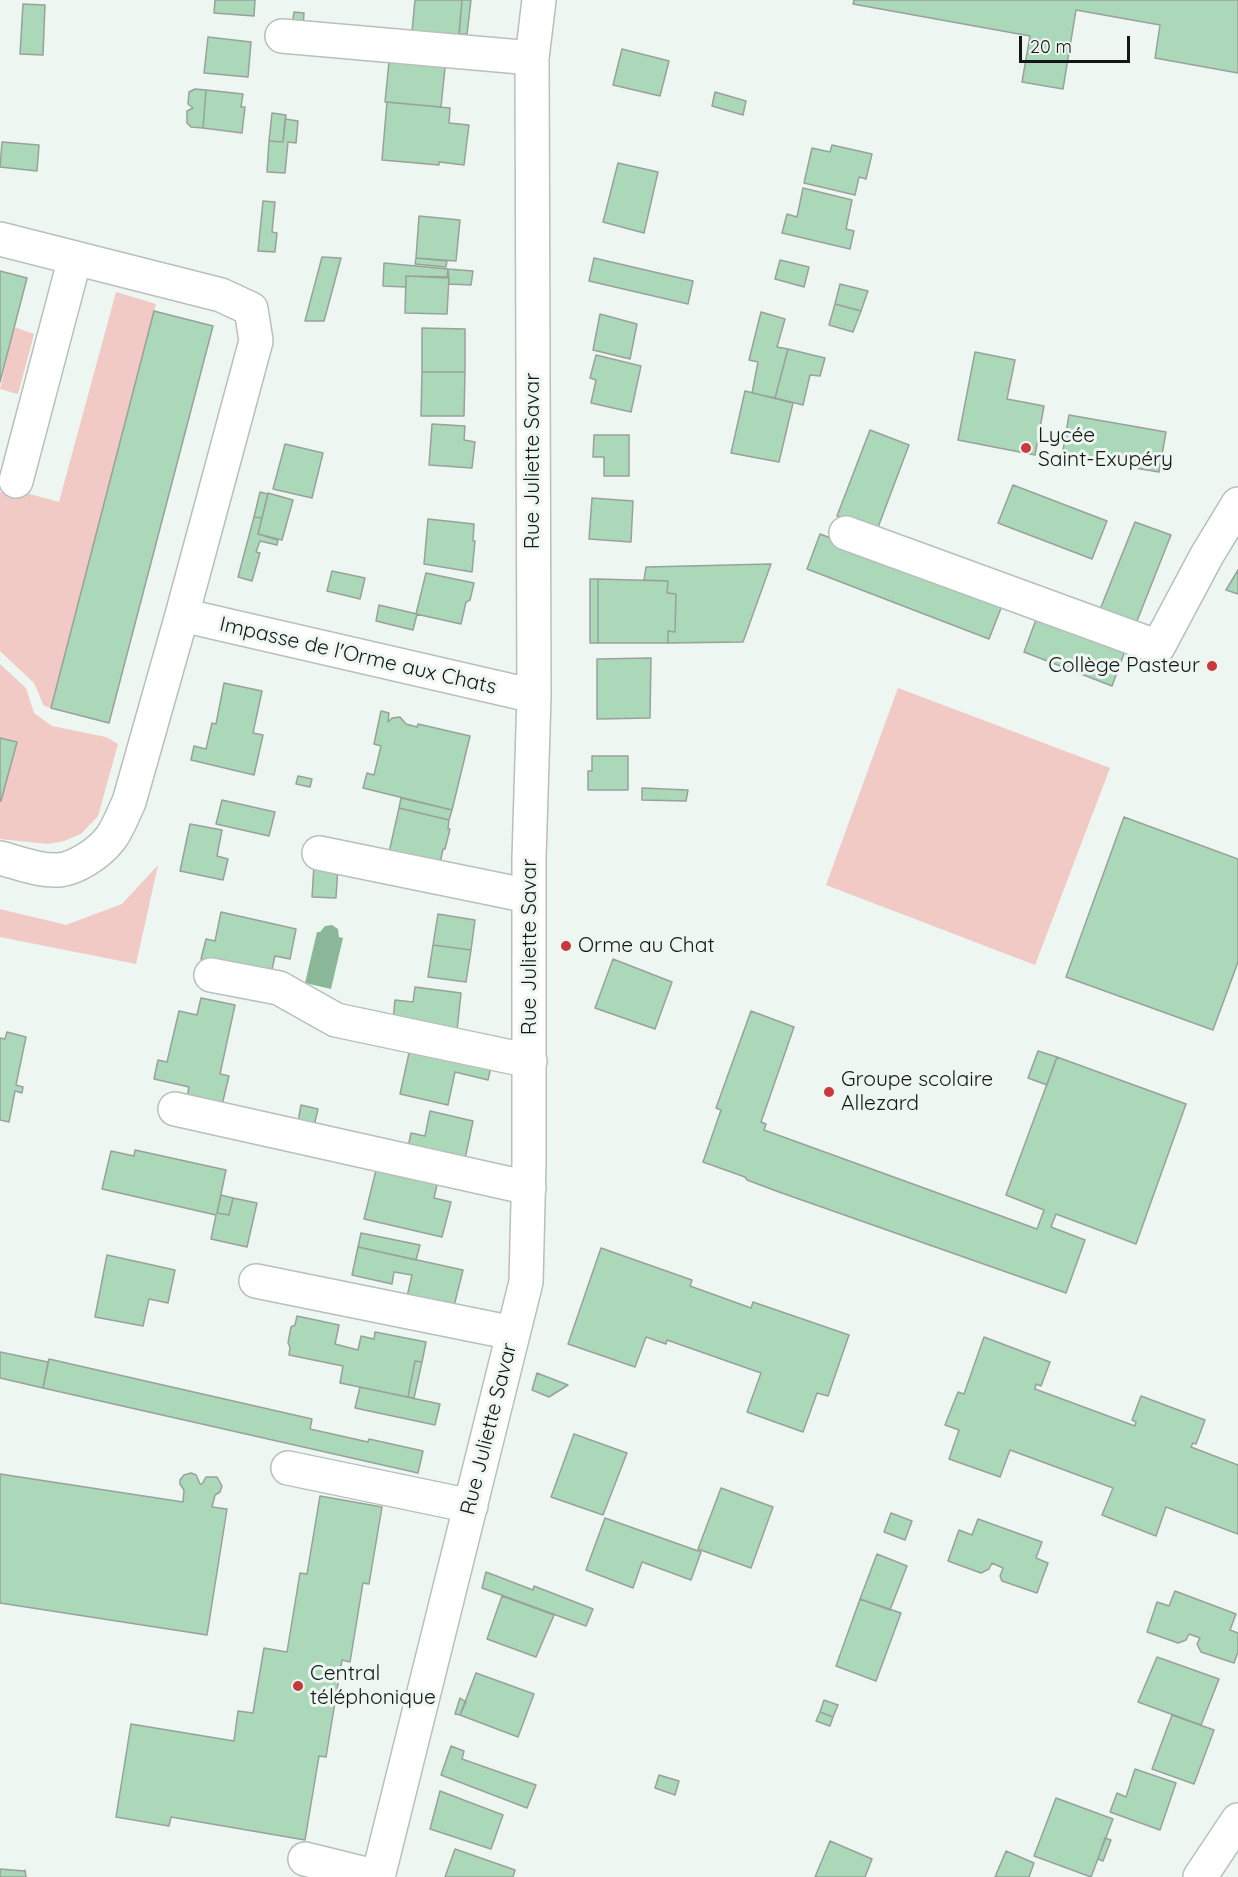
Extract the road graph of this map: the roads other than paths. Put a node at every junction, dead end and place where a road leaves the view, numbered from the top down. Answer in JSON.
{"nodes":[{"id":1,"x":539,"y":0,"type":"edge"},
{"id":2,"x":282,"y":36,"type":"dead end"},
{"id":3,"x":532,"y":58,"type":"junction"},
{"id":4,"x":0,"y":239,"type":"edge"},
{"id":5,"x":75,"y":258,"type":"junction"},
{"id":6,"x":16,"y":482,"type":"dead end"},
{"id":7,"x":1238,"y":504,"type":"edge"},
{"id":8,"x":846,"y":533,"type":"dead end"},
{"id":9,"x":182,"y":615,"type":"junction"},
{"id":10,"x":534,"y":696,"type":"junction"},
{"id":11,"x":319,"y":853,"type":"dead end"},
{"id":12,"x":0,"y":858,"type":"edge"},
{"id":13,"x":529,"y":897,"type":"junction"},
{"id":14,"x":211,"y":975,"type":"dead end"},
{"id":15,"x":530,"y":1061,"type":"junction"},
{"id":16,"x":175,"y":1110,"type":"dead end"},
{"id":17,"x":529,"y":1188,"type":"junction"},
{"id":18,"x":256,"y":1281,"type":"dead end"},
{"id":19,"x":513,"y":1333,"type":"junction"},
{"id":20,"x":288,"y":1468,"type":"dead end"},
{"id":21,"x":471,"y":1506,"type":"junction"},
{"id":22,"x":1238,"y":1820,"type":"edge"},
{"id":23,"x":304,"y":1860,"type":"dead end"},
{"id":24,"x":378,"y":1877,"type":"edge"},
{"id":25,"x":1200,"y":1877,"type":"edge"}],
"edges":[{"from":1,"to":3,"type":"street","name":"Rue Juliette Savar"},
{"from":2,"to":3,"type":"street"},
{"from":3,"to":10,"type":"street","name":"Rue Juliette Savar"},
{"from":4,"to":5,"type":"street"},
{"from":5,"to":6,"type":"street"},
{"from":5,"to":9,"type":"street"},
{"from":7,"to":8,"type":"street"},
{"from":9,"to":10,"type":"street","name":"Impasse de l'Orme aux Chats"},
{"from":9,"to":12,"type":"street"},
{"from":10,"to":13,"type":"street","name":"Rue Juliette Savar"},
{"from":11,"to":13,"type":"street"},
{"from":13,"to":15,"type":"street","name":"Rue Juliette Savar"},
{"from":14,"to":15,"type":"street"},
{"from":15,"to":17,"type":"street","name":"Rue Juliette Savar"},
{"from":16,"to":17,"type":"street"},
{"from":17,"to":19,"type":"street","name":"Rue Juliette Savar"},
{"from":18,"to":19,"type":"street"},
{"from":19,"to":21,"type":"street","name":"Rue Juliette Savar"},
{"from":20,"to":21,"type":"street"},
{"from":21,"to":24,"type":"street","name":"Rue Juliette Savar"},
{"from":22,"to":25,"type":"street"},
{"from":23,"to":24,"type":"street"}]}
